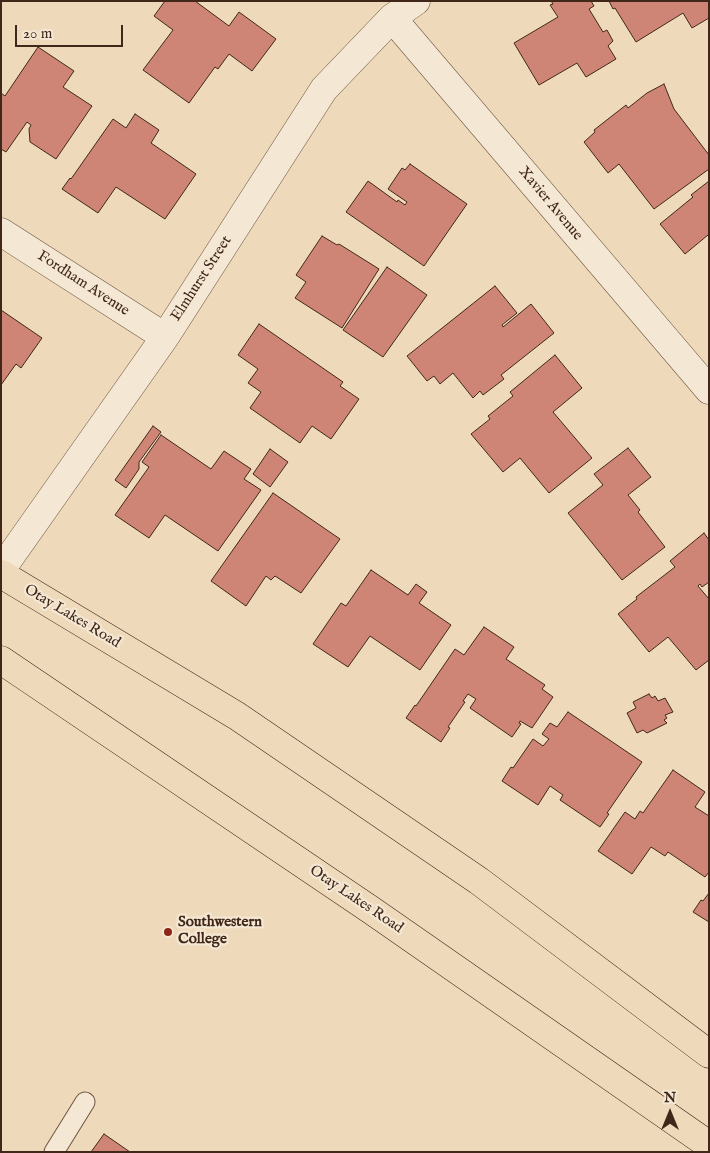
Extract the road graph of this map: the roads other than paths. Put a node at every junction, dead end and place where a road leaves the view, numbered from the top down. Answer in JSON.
{"nodes":[{"id":1,"x":416,"y":1,"type":"edge"},
{"id":2,"x":392,"y":18,"type":"junction"},
{"id":3,"x":1,"y":232,"type":"edge"},
{"id":4,"x":164,"y":337,"type":"junction"},
{"id":5,"x":709,"y":390,"type":"edge"},
{"id":6,"x":1,"y":570,"type":"edge"},
{"id":7,"x":1,"y":574,"type":"edge"},
{"id":8,"x":1,"y":660,"type":"edge"},
{"id":9,"x":709,"y":1054,"type":"edge"},
{"id":10,"x":85,"y":1102,"type":"dead end"},
{"id":11,"x":709,"y":1144,"type":"edge"},
{"id":12,"x":54,"y":1152,"type":"edge"}],
"edges":[{"from":1,"to":2,"type":"street","name":"Elmhurst Street"},
{"from":2,"to":4,"type":"street","name":"Elmhurst Street"},
{"from":2,"to":5,"type":"street","name":"Xavier Avenue"},
{"from":3,"to":4,"type":"street","name":"Fordham Avenue"},
{"from":4,"to":6,"type":"street","name":"Elmhurst Street"},
{"from":7,"to":9,"type":"main road","name":"Otay Lakes Road"},
{"from":8,"to":11,"type":"main road","name":"Otay Lakes Road"},
{"from":10,"to":12,"type":"lane"}]}
